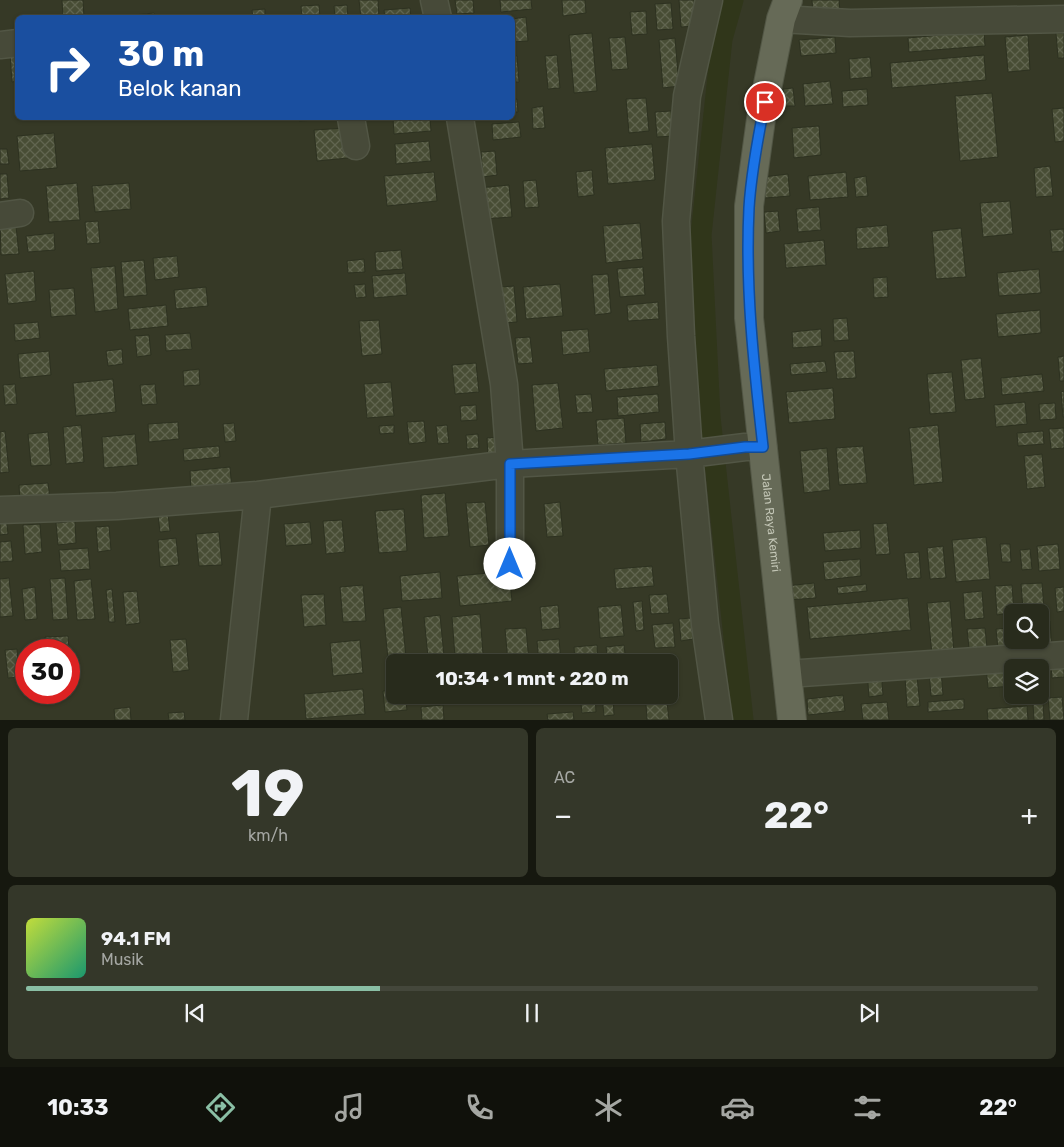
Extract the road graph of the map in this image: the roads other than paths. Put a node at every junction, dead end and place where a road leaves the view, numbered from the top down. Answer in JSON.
{"nodes":[{"id":1,"x":434,"y":0,"type":"edge"},
{"id":2,"x":709,"y":0,"type":"edge"},
{"id":3,"x":784,"y":9,"type":"edge"},
{"id":4,"x":437,"y":15,"type":"edge"},
{"id":5,"x":1064,"y":19,"type":"edge"},
{"id":6,"x":15,"y":43,"type":"edge"},
{"id":7,"x":0,"y":44,"type":"edge"},
{"id":8,"x":351,"y":120,"type":"edge"},
{"id":9,"x":460,"y":120,"type":"edge"},
{"id":10,"x":356,"y":146,"type":"dead end"},
{"id":11,"x":754,"y":447,"type":"junction"},
{"id":12,"x":694,"y":453,"type":"junction"},
{"id":13,"x":510,"y":464,"type":"junction"},
{"id":14,"x":258,"y":495,"type":"junction"},
{"id":15,"x":0,"y":510,"type":"edge"},
{"id":16,"x":510,"y":564,"type":"dead end"},
{"id":17,"x":1064,"y":655,"type":"edge"},
{"id":18,"x":787,"y":674,"type":"junction"},
{"id":19,"x":234,"y":720,"type":"edge"},
{"id":20,"x":719,"y":720,"type":"edge"},
{"id":21,"x":792,"y":720,"type":"edge"}],
"edges":[{"from":1,"to":4,"type":"street"},
{"from":2,"to":12,"type":"street"},
{"from":3,"to":5,"type":"street"},
{"from":3,"to":11,"type":"main road","name":"Jalan Raya Kemiri"},
{"from":6,"to":7,"type":"street"},
{"from":8,"to":10,"type":"street"},
{"from":9,"to":13,"type":"street"},
{"from":11,"to":12,"type":"street"},
{"from":11,"to":18,"type":"main road","name":"Jalan Raya Kemiri"},
{"from":12,"to":13,"type":"street"},
{"from":12,"to":20,"type":"street"},
{"from":13,"to":14,"type":"street"},
{"from":13,"to":16,"type":"street"},
{"from":14,"to":15,"type":"street"},
{"from":14,"to":19,"type":"street"},
{"from":17,"to":18,"type":"street"},
{"from":18,"to":21,"type":"main road","name":"Jalan Raya Kemiri"}]}
